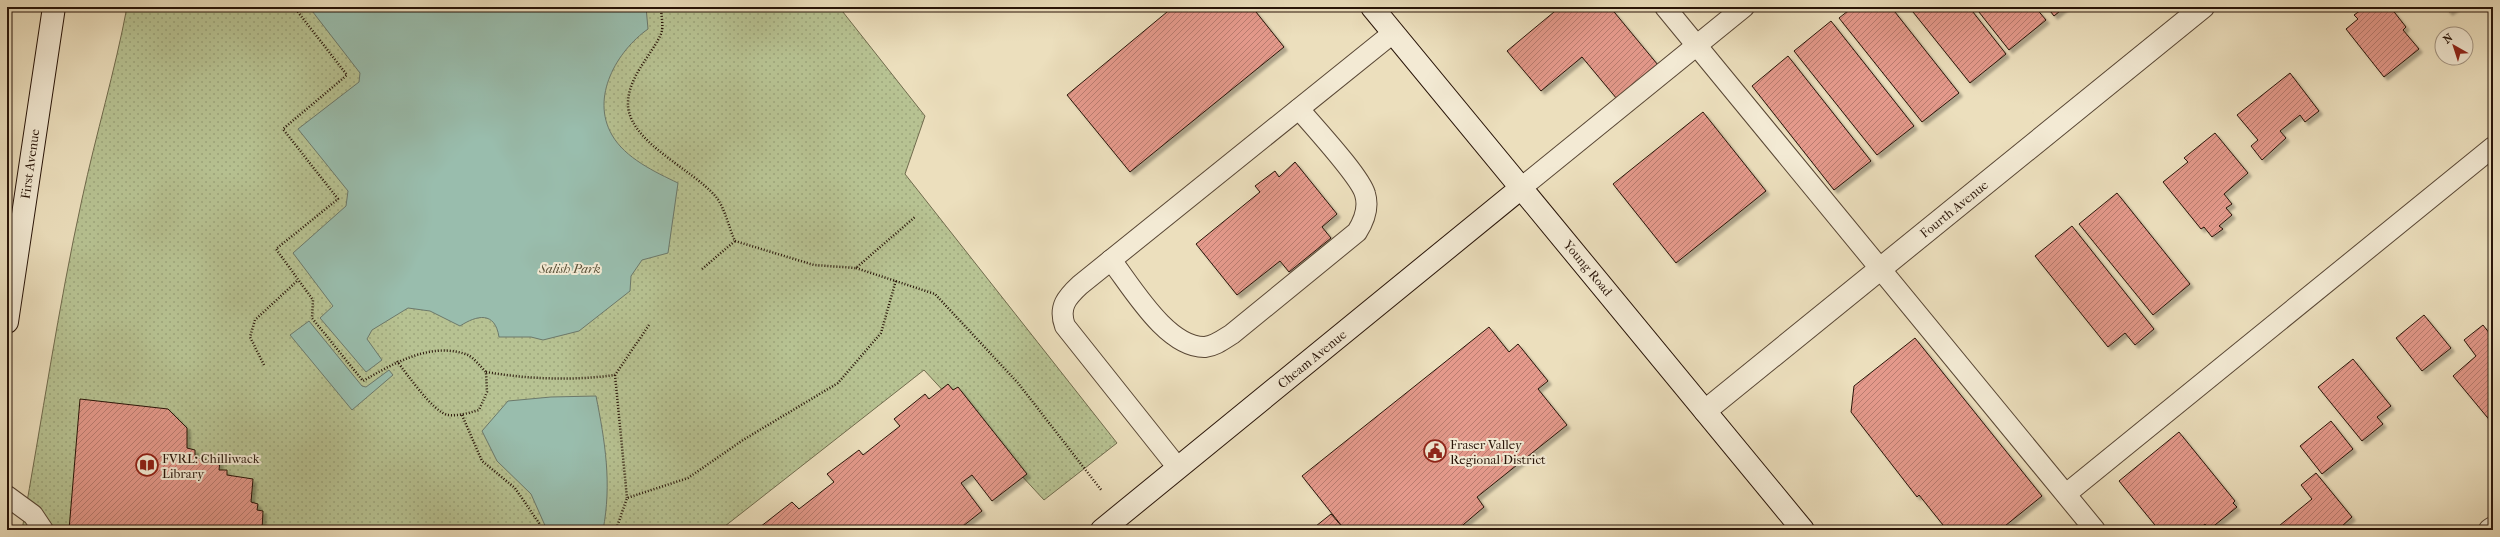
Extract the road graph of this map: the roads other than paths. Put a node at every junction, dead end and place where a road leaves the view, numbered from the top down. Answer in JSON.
{"nodes":[{"id":1,"x":54,"y":7,"type":"edge"},
{"id":2,"x":1372,"y":7,"type":"edge"},
{"id":3,"x":1665,"y":7,"type":"edge"},
{"id":4,"x":1744,"y":7,"type":"edge"},
{"id":5,"x":2203,"y":7,"type":"edge"},
{"id":6,"x":1393,"y":33,"type":"junction"},
{"id":7,"x":1696,"y":46,"type":"junction"},
{"id":8,"x":1299,"y":109,"type":"junction"},
{"id":9,"x":2493,"y":147,"type":"edge"},
{"id":10,"x":1522,"y":188,"type":"junction"},
{"id":11,"x":1111,"y":260,"type":"junction"},
{"id":12,"x":1880,"y":268,"type":"junction"},
{"id":13,"x":7,"y":322,"type":"edge"},
{"id":14,"x":1705,"y":411,"type":"junction"},
{"id":15,"x":1178,"y":468,"type":"junction"},
{"id":16,"x":2066,"y":494,"type":"junction"},
{"id":17,"x":7,"y":496,"type":"edge"},
{"id":18,"x":2493,"y":528,"type":"edge"},
{"id":19,"x":43,"y":530,"type":"edge"},
{"id":20,"x":1102,"y":530,"type":"edge"},
{"id":21,"x":1804,"y":530,"type":"edge"},
{"id":22,"x":2095,"y":530,"type":"edge"},
{"id":23,"x":2490,"y":530,"type":"edge"}],
"edges":[{"from":1,"to":13,"type":"street","name":"First Avenue"},
{"from":2,"to":6,"type":"street","name":"Young Road"},
{"from":3,"to":7,"type":"lane"},
{"from":4,"to":7,"type":"lane"},
{"from":5,"to":12,"type":"street","name":"Fourth Avenue"},
{"from":6,"to":8,"type":"lane"},
{"from":6,"to":10,"type":"street","name":"Young Road"},
{"from":7,"to":10,"type":"lane"},
{"from":7,"to":12,"type":"lane"},
{"from":8,"to":11,"type":"lane"},
{"from":8,"to":11,"type":"lane"},
{"from":9,"to":16,"type":"lane"},
{"from":10,"to":14,"type":"street","name":"Young Road"},
{"from":10,"to":15,"type":"street","name":"Cheam Avenue"},
{"from":11,"to":15,"type":"lane"},
{"from":12,"to":14,"type":"street","name":"Fourth Avenue"},
{"from":12,"to":16,"type":"lane"},
{"from":14,"to":21,"type":"street","name":"Young Road"},
{"from":15,"to":20,"type":"street","name":"Cheam Avenue"},
{"from":16,"to":22,"type":"lane"},
{"from":17,"to":19,"type":"lane"},
{"from":18,"to":23,"type":"street"}]}
